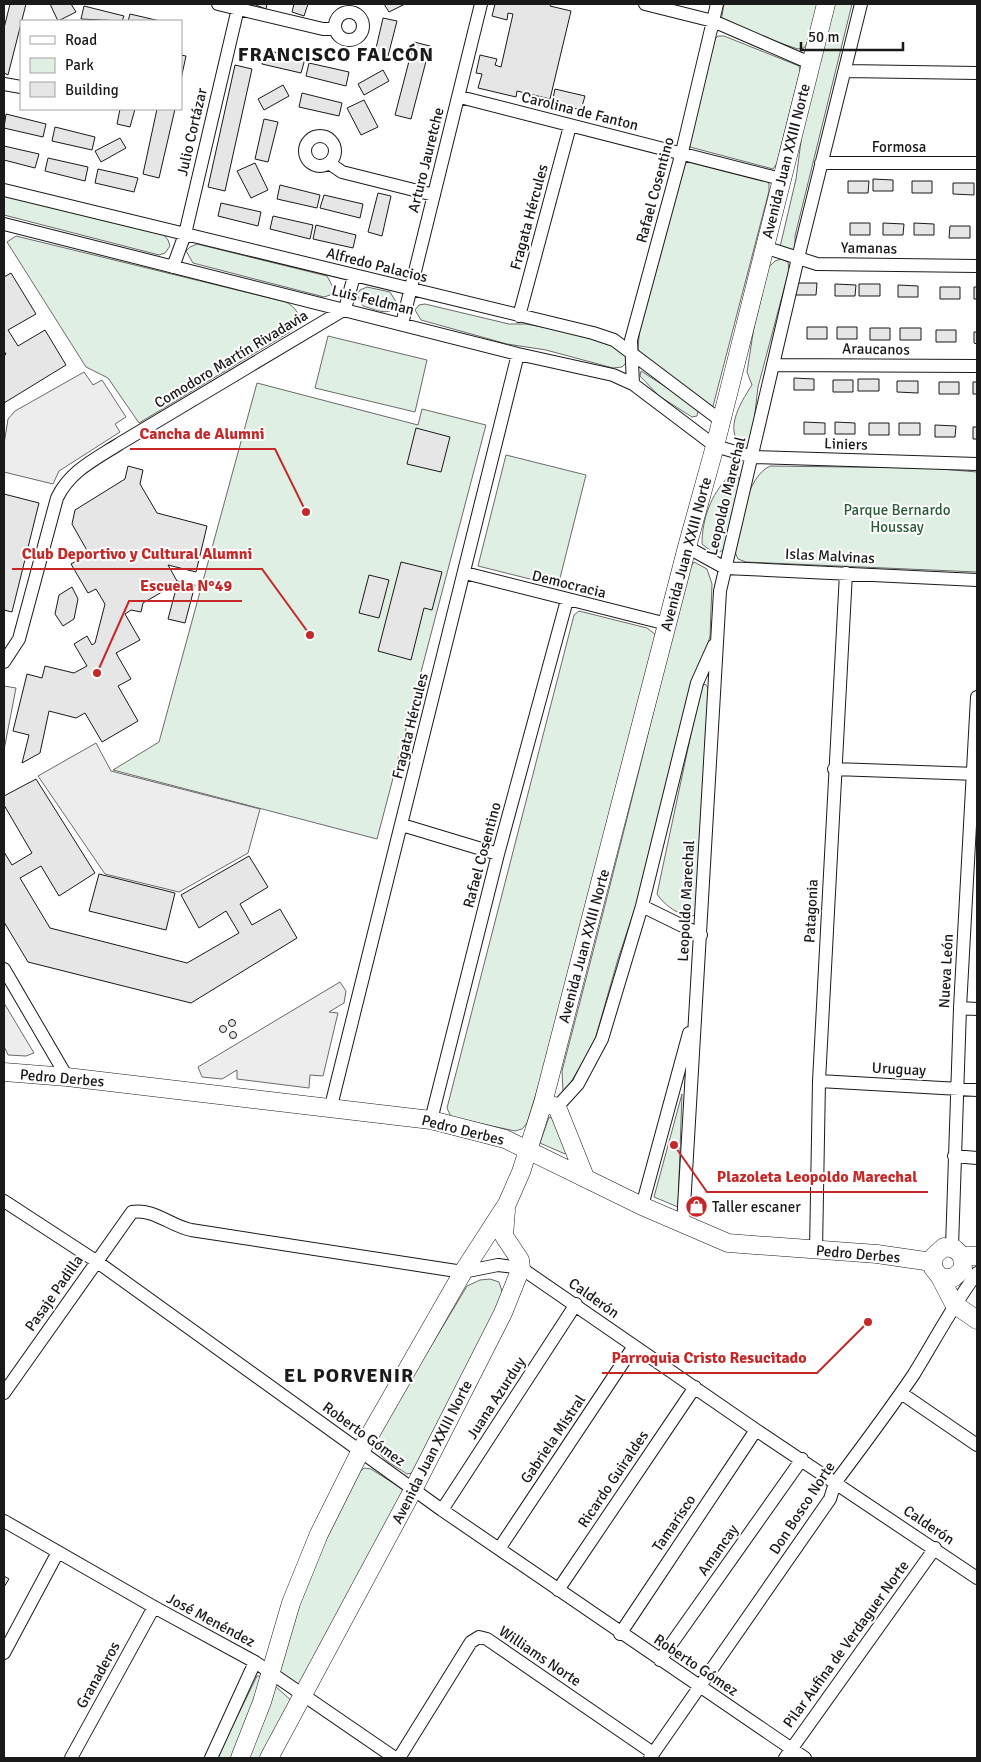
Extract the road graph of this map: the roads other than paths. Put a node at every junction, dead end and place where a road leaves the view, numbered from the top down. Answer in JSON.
{"nodes":[{"id":1,"x":218,"y":4,"type":"edge"},
{"id":2,"x":481,"y":4,"type":"edge"},
{"id":3,"x":645,"y":4,"type":"edge"},
{"id":4,"x":717,"y":4,"type":"edge"},
{"id":5,"x":826,"y":4,"type":"edge"},
{"id":6,"x":861,"y":4,"type":"edge"},
{"id":7,"x":238,"y":6,"type":"edge"},
{"id":8,"x":713,"y":21,"type":"junction"},
{"id":9,"x":335,"y":29,"type":"dead end"},
{"id":10,"x":810,"y":63,"type":"junction"},
{"id":11,"x":845,"y":71,"type":"junction"},
{"id":12,"x":977,"y":73,"type":"edge"},
{"id":13,"x":4,"y":84,"type":"edge"},
{"id":14,"x":20,"y":87,"type":"edge"},
{"id":15,"x":460,"y":96,"type":"junction"},
{"id":16,"x":570,"y":126,"type":"junction"},
{"id":17,"x":682,"y":152,"type":"junction"},
{"id":18,"x":329,"y":163,"type":"dead end"},
{"id":19,"x":821,"y":163,"type":"junction"},
{"id":20,"x":977,"y":163,"type":"edge"},
{"id":21,"x":781,"y":179,"type":"junction"},
{"id":22,"x":4,"y":190,"type":"edge"},
{"id":23,"x":434,"y":194,"type":"junction"},
{"id":24,"x":4,"y":224,"type":"edge"},
{"id":25,"x":184,"y":234,"type":"junction"},
{"id":26,"x":764,"y":247,"type":"junction"},
{"id":27,"x":798,"y":258,"type":"junction"},
{"id":28,"x":977,"y":266,"type":"edge"},
{"id":29,"x":173,"y":267,"type":"junction"},
{"id":30,"x":354,"y":276,"type":"junction"},
{"id":31,"x":410,"y":290,"type":"junction"},
{"id":32,"x":345,"y":309,"type":"junction"},
{"id":33,"x":519,"y":316,"type":"junction"},
{"id":34,"x":402,"y":324,"type":"junction"},
{"id":35,"x":518,"y":354,"type":"junction"},
{"id":36,"x":631,"y":354,"type":"junction"},
{"id":37,"x":774,"y":364,"type":"junction"},
{"id":38,"x":977,"y":366,"type":"edge"},
{"id":39,"x":633,"y":384,"type":"junction"},
{"id":40,"x":720,"y":420,"type":"junction"},
{"id":41,"x":716,"y":446,"type":"junction"},
{"id":42,"x":752,"y":458,"type":"junction"},
{"id":43,"x":977,"y":464,"type":"edge"},
{"id":44,"x":687,"y":547,"type":"junction"},
{"id":45,"x":725,"y":568,"type":"junction"},
{"id":46,"x":464,"y":574,"type":"junction"},
{"id":47,"x":846,"y":574,"type":"junction"},
{"id":48,"x":977,"y":580,"type":"edge"},
{"id":49,"x":567,"y":600,"type":"junction"},
{"id":50,"x":666,"y":624,"type":"junction"},
{"id":51,"x":717,"y":637,"type":"junction"},
{"id":52,"x":4,"y":662,"type":"edge"},
{"id":53,"x":977,"y":697,"type":"edge"},
{"id":54,"x":834,"y":769,"type":"junction"},
{"id":55,"x":974,"y":774,"type":"edge"},
{"id":56,"x":402,"y":825,"type":"junction"},
{"id":57,"x":498,"y":854,"type":"junction"},
{"id":58,"x":642,"y":906,"type":"junction"},
{"id":59,"x":701,"y":935,"type":"junction"},
{"id":60,"x":4,"y":969,"type":"edge"},
{"id":61,"x":696,"y":1007,"type":"junction"},
{"id":62,"x":960,"y":1008,"type":"junction"},
{"id":63,"x":977,"y":1009,"type":"edge"},
{"id":64,"x":4,"y":1072,"type":"edge"},
{"id":65,"x":67,"y":1077,"type":"junction"},
{"id":66,"x":819,"y":1081,"type":"junction"},
{"id":67,"x":958,"y":1088,"type":"junction"},
{"id":68,"x":977,"y":1090,"type":"edge"},
{"id":69,"x":550,"y":1105,"type":"junction"},
{"id":70,"x":331,"y":1106,"type":"junction"},
{"id":71,"x":432,"y":1120,"type":"junction"},
{"id":72,"x":528,"y":1150,"type":"junction"},
{"id":73,"x":954,"y":1156,"type":"junction"},
{"id":74,"x":977,"y":1158,"type":"edge"},
{"id":75,"x":585,"y":1177,"type":"junction"},
{"id":76,"x":4,"y":1201,"type":"edge"},
{"id":77,"x":507,"y":1204,"type":"junction"},
{"id":78,"x":642,"y":1206,"type":"junction"},
{"id":79,"x":132,"y":1212,"type":"joint"},
{"id":80,"x":682,"y":1224,"type":"junction"},
{"id":81,"x":816,"y":1250,"type":"junction"},
{"id":82,"x":964,"y":1253,"type":"edge"},
{"id":83,"x":96,"y":1261,"type":"junction"},
{"id":84,"x":521,"y":1268,"type":"junction"},
{"id":85,"x":936,"y":1269,"type":"junction"},
{"id":86,"x":463,"y":1272,"type":"junction"},
{"id":87,"x":977,"y":1273,"type":"edge"},
{"id":88,"x":576,"y":1304,"type":"junction"},
{"id":89,"x":954,"y":1304,"type":"junction"},
{"id":90,"x":977,"y":1320,"type":"edge"},
{"id":91,"x":634,"y":1346,"type":"junction"},
{"id":92,"x":695,"y":1387,"type":"junction"},
{"id":93,"x":4,"y":1393,"type":"edge"},
{"id":94,"x":901,"y":1393,"type":"junction"},
{"id":95,"x":756,"y":1430,"type":"junction"},
{"id":96,"x":977,"y":1445,"type":"edge"},
{"id":97,"x":360,"y":1452,"type":"junction"},
{"id":98,"x":802,"y":1459,"type":"junction"},
{"id":99,"x":835,"y":1483,"type":"junction"},
{"id":100,"x":413,"y":1490,"type":"junction"},
{"id":101,"x":442,"y":1510,"type":"junction"},
{"id":102,"x":4,"y":1521,"type":"edge"},
{"id":103,"x":934,"y":1548,"type":"junction"},
{"id":104,"x":499,"y":1549,"type":"junction"},
{"id":105,"x":58,"y":1552,"type":"junction"},
{"id":106,"x":977,"y":1578,"type":"edge"},
{"id":107,"x":558,"y":1590,"type":"junction"},
{"id":108,"x":154,"y":1607,"type":"junction"},
{"id":109,"x":620,"y":1634,"type":"junction"},
{"id":110,"x":4,"y":1653,"type":"edge"},
{"id":111,"x":660,"y":1660,"type":"junction"},
{"id":112,"x":254,"y":1662,"type":"junction"},
{"id":113,"x":270,"y":1674,"type":"junction"},
{"id":114,"x":700,"y":1687,"type":"junction"},
{"id":115,"x":303,"y":1695,"type":"junction"},
{"id":116,"x":788,"y":1754,"type":"edge"},
{"id":117,"x":652,"y":1756,"type":"edge"},
{"id":118,"x":71,"y":1758,"type":"edge"},
{"id":119,"x":210,"y":1758,"type":"edge"},
{"id":120,"x":240,"y":1758,"type":"edge"},
{"id":121,"x":269,"y":1758,"type":"edge"},
{"id":122,"x":395,"y":1758,"type":"edge"},
{"id":123,"x":400,"y":1758,"type":"edge"},
{"id":124,"x":805,"y":1758,"type":"edge"}],
"edges":[{"from":1,"to":7,"type":"street"},
{"from":2,"to":15,"type":"street","name":"Arturo Jauretche"},
{"from":3,"to":8,"type":"street"},
{"from":4,"to":8,"type":"street","name":"Rafael Cosentino"},
{"from":5,"to":10,"type":"street","name":"Avenida Juan XXIII Norte"},
{"from":6,"to":11,"type":"street","name":"Leopoldo Marechal"},
{"from":7,"to":9,"type":"street"},
{"from":7,"to":25,"type":"street","name":"Julio Cortázar"},
{"from":8,"to":10,"type":"street"},
{"from":8,"to":17,"type":"street","name":"Rafael Cosentino"},
{"from":10,"to":21,"type":"street","name":"Avenida Juan XXIII Norte"},
{"from":11,"to":12,"type":"street"},
{"from":11,"to":19,"type":"street","name":"Leopoldo Marechal"},
{"from":13,"to":14,"type":"street"},
{"from":15,"to":16,"type":"street","name":"Carolina de Fanton"},
{"from":15,"to":23,"type":"street","name":"Arturo Jauretche"},
{"from":16,"to":17,"type":"street","name":"Carolina de Fanton"},
{"from":16,"to":33,"type":"street","name":"Fragata Hércules"},
{"from":17,"to":21,"type":"street","name":"Carolina de Fanton"},
{"from":17,"to":36,"type":"street","name":"Rafael Cosentino"},
{"from":18,"to":23,"type":"street"},
{"from":19,"to":20,"type":"street","name":"Formosa"},
{"from":19,"to":27,"type":"street","name":"Leopoldo Marechal"},
{"from":21,"to":26,"type":"street","name":"Avenida Juan XXIII Norte"},
{"from":22,"to":25,"type":"street","name":"Alfredo Palacios"},
{"from":23,"to":31,"type":"street","name":"Arturo Jauretche"},
{"from":24,"to":29,"type":"street","name":"Luis Feldman"},
{"from":25,"to":29,"type":"street","name":"Julio Cortázar"},
{"from":25,"to":30,"type":"street","name":"Alfredo Palacios"},
{"from":26,"to":27,"type":"street","name":"Yamanas"},
{"from":26,"to":40,"type":"street","name":"Avenida Juan XXIII Norte"},
{"from":27,"to":28,"type":"street","name":"Yamanas"},
{"from":27,"to":37,"type":"street","name":"Leopoldo Marechal"},
{"from":29,"to":32,"type":"street","name":"Luis Feldman"},
{"from":30,"to":31,"type":"street","name":"Alfredo Palacios"},
{"from":30,"to":32,"type":"street"},
{"from":31,"to":33,"type":"street","name":"Alfredo Palacios"},
{"from":31,"to":34,"type":"street","name":"Arturo Jauretche"},
{"from":32,"to":34,"type":"street","name":"Luis Feldman"},
{"from":32,"to":52,"type":"street","name":"Comodoro Martín Rivadavia"},
{"from":33,"to":36,"type":"street","name":"Alfredo Palacios"},
{"from":34,"to":35,"type":"street","name":"Luis Feldman"},
{"from":35,"to":39,"type":"street","name":"Luis Feldman"},
{"from":35,"to":46,"type":"street","name":"Fragata Hércules"},
{"from":36,"to":39,"type":"street","name":"Rafael Cosentino"},
{"from":36,"to":40,"type":"street","name":"Alfredo Palacios"},
{"from":37,"to":38,"type":"street","name":"Araucanos"},
{"from":37,"to":42,"type":"street","name":"Leopoldo Marechal"},
{"from":39,"to":41,"type":"street","name":"Luis Feldman"},
{"from":40,"to":41,"type":"street","name":"Avenida Juan XXIII Norte"},
{"from":41,"to":42,"type":"street","name":"Liniers"},
{"from":41,"to":44,"type":"street","name":"Avenida Juan XXIII Norte"},
{"from":42,"to":43,"type":"street","name":"Liniers"},
{"from":42,"to":45,"type":"street","name":"Leopoldo Marechal"},
{"from":44,"to":45,"type":"street","name":"Islas Malvinas"},
{"from":44,"to":50,"type":"street","name":"Avenida Juan XXIII Norte"},
{"from":45,"to":47,"type":"street","name":"Islas Malvinas"},
{"from":45,"to":51,"type":"street","name":"Leopoldo Marechal"},
{"from":46,"to":49,"type":"street","name":"Democracia"},
{"from":46,"to":56,"type":"street","name":"Fragata Hércules"},
{"from":47,"to":48,"type":"street","name":"Islas Malvinas"},
{"from":47,"to":54,"type":"street","name":"Patagonia"},
{"from":49,"to":50,"type":"street","name":"Democracia"},
{"from":49,"to":57,"type":"street","name":"Rafael Cosentino"},
{"from":50,"to":69,"type":"street","name":"Avenida Juan XXIII Norte"},
{"from":51,"to":58,"type":"street","name":"Avenida Juan XXIII Norte"},
{"from":51,"to":59,"type":"street","name":"Leopoldo Marechal"},
{"from":53,"to":55,"type":"street","name":"Nueva León"},
{"from":54,"to":55,"type":"street"},
{"from":54,"to":66,"type":"street","name":"Patagonia"},
{"from":55,"to":62,"type":"street","name":"Nueva León"},
{"from":56,"to":57,"type":"street"},
{"from":56,"to":70,"type":"street","name":"Fragata Hércules"},
{"from":57,"to":71,"type":"street","name":"Rafael Cosentino"},
{"from":58,"to":59,"type":"street"},
{"from":58,"to":69,"type":"street","name":"Avenida Juan XXIII Norte"},
{"from":59,"to":61,"type":"street","name":"Leopoldo Marechal"},
{"from":60,"to":65,"type":"street"},
{"from":61,"to":78,"type":"street","name":"Leopoldo Marechal"},
{"from":61,"to":80,"type":"street","name":"Leopoldo Marechal"},
{"from":62,"to":63,"type":"street"},
{"from":62,"to":67,"type":"street","name":"Nueva León"},
{"from":64,"to":65,"type":"street","name":"Pedro Derbes"},
{"from":65,"to":70,"type":"street","name":"Pedro Derbes"},
{"from":66,"to":67,"type":"street","name":"Uruguay"},
{"from":66,"to":81,"type":"street","name":"Patagonia"},
{"from":67,"to":68,"type":"street","name":"Uruguay"},
{"from":67,"to":73,"type":"street","name":"Nueva León"},
{"from":69,"to":72,"type":"street","name":"Avenida Juan XXIII Norte"},
{"from":69,"to":75,"type":"street"},
{"from":70,"to":71,"type":"street","name":"Pedro Derbes"},
{"from":71,"to":72,"type":"street","name":"Pedro Derbes"},
{"from":72,"to":75,"type":"street","name":"Pedro Derbes"},
{"from":72,"to":77,"type":"street","name":"Avenida Juan XXIII Norte"},
{"from":73,"to":74,"type":"street"},
{"from":73,"to":82,"type":"street","name":"Nueva León"},
{"from":75,"to":78,"type":"street","name":"Pedro Derbes"},
{"from":76,"to":83,"type":"street","name":"Roberto Gómez"},
{"from":77,"to":84,"type":"street","name":"Avenida Juan XXIII Norte"},
{"from":77,"to":86,"type":"street","name":"Avenida Juan XXIII Norte"},
{"from":78,"to":80,"type":"street","name":"Pedro Derbes"},
{"from":79,"to":83,"type":"street","name":"Pasaje Padilla"},
{"from":79,"to":86,"type":"street","name":"Calderón"},
{"from":80,"to":81,"type":"street","name":"Pedro Derbes"},
{"from":81,"to":85,"type":"street","name":"Pedro Derbes"},
{"from":82,"to":85,"type":"street"},
{"from":82,"to":85,"type":"street"},
{"from":83,"to":93,"type":"street","name":"Pasaje Padilla"},
{"from":83,"to":97,"type":"street","name":"Roberto Gómez"},
{"from":84,"to":86,"type":"street","name":"Calderón"},
{"from":84,"to":88,"type":"street","name":"Calderón"},
{"from":84,"to":100,"type":"street","name":"Avenida Juan XXIII Norte"},
{"from":85,"to":89,"type":"street"},
{"from":86,"to":97,"type":"street","name":"Avenida Juan XXIII Norte"},
{"from":87,"to":89,"type":"street","name":"Don Bosco Norte"},
{"from":88,"to":91,"type":"street","name":"Calderón"},
{"from":88,"to":101,"type":"street","name":"Juana Azurduy"},
{"from":89,"to":90,"type":"street"},
{"from":89,"to":94,"type":"street","name":"Don Bosco Norte"},
{"from":91,"to":92,"type":"street","name":"Calderón"},
{"from":91,"to":104,"type":"street","name":"Gabriela Mistral"},
{"from":92,"to":95,"type":"street","name":"Calderón"},
{"from":92,"to":107,"type":"street","name":"Ricardo Guiraldes"},
{"from":94,"to":96,"type":"street"},
{"from":94,"to":99,"type":"street","name":"Don Bosco Norte"},
{"from":95,"to":98,"type":"street","name":"Calderón"},
{"from":95,"to":109,"type":"street","name":"Tamarisco"},
{"from":97,"to":100,"type":"street","name":"Roberto Gómez"},
{"from":97,"to":113,"type":"street","name":"Avenida Juan XXIII Norte"},
{"from":98,"to":99,"type":"street","name":"Calderón"},
{"from":98,"to":111,"type":"street","name":"Amancay"},
{"from":99,"to":103,"type":"street","name":"Calderón"},
{"from":99,"to":114,"type":"street","name":"Don Bosco Norte"},
{"from":100,"to":101,"type":"street","name":"Roberto Gómez"},
{"from":100,"to":115,"type":"street","name":"Avenida Juan XXIII Norte"},
{"from":101,"to":104,"type":"street","name":"Roberto Gómez"},
{"from":102,"to":105,"type":"street","name":"José Menéndez"},
{"from":103,"to":106,"type":"street","name":"Calderón"},
{"from":103,"to":116,"type":"street","name":"Pilar Aufina de Verdaguer Norte"},
{"from":104,"to":107,"type":"street","name":"Roberto Gómez"},
{"from":105,"to":108,"type":"street","name":"José Menéndez"},
{"from":105,"to":110,"type":"street"},
{"from":107,"to":109,"type":"street","name":"Roberto Gómez"},
{"from":108,"to":112,"type":"street","name":"José Menéndez"},
{"from":108,"to":118,"type":"street","name":"Granaderos"},
{"from":109,"to":111,"type":"street","name":"Roberto Gómez"},
{"from":111,"to":114,"type":"street","name":"Roberto Gómez"},
{"from":112,"to":113,"type":"street","name":"José Menéndez"},
{"from":112,"to":119,"type":"street"},
{"from":113,"to":115,"type":"street","name":"José Menéndez"},
{"from":113,"to":120,"type":"street","name":"Avenida Juan XXIII Norte"},
{"from":114,"to":116,"type":"street","name":"Roberto Gómez"},
{"from":114,"to":117,"type":"street","name":"Don Bosco Norte"},
{"from":115,"to":121,"type":"street","name":"Avenida Juan XXIII Norte"},
{"from":115,"to":122,"type":"street","name":"José Menéndez"},
{"from":116,"to":124,"type":"street","name":"Roberto Gómez"},
{"from":117,"to":123,"type":"street","name":"Williams Norte"}]}
